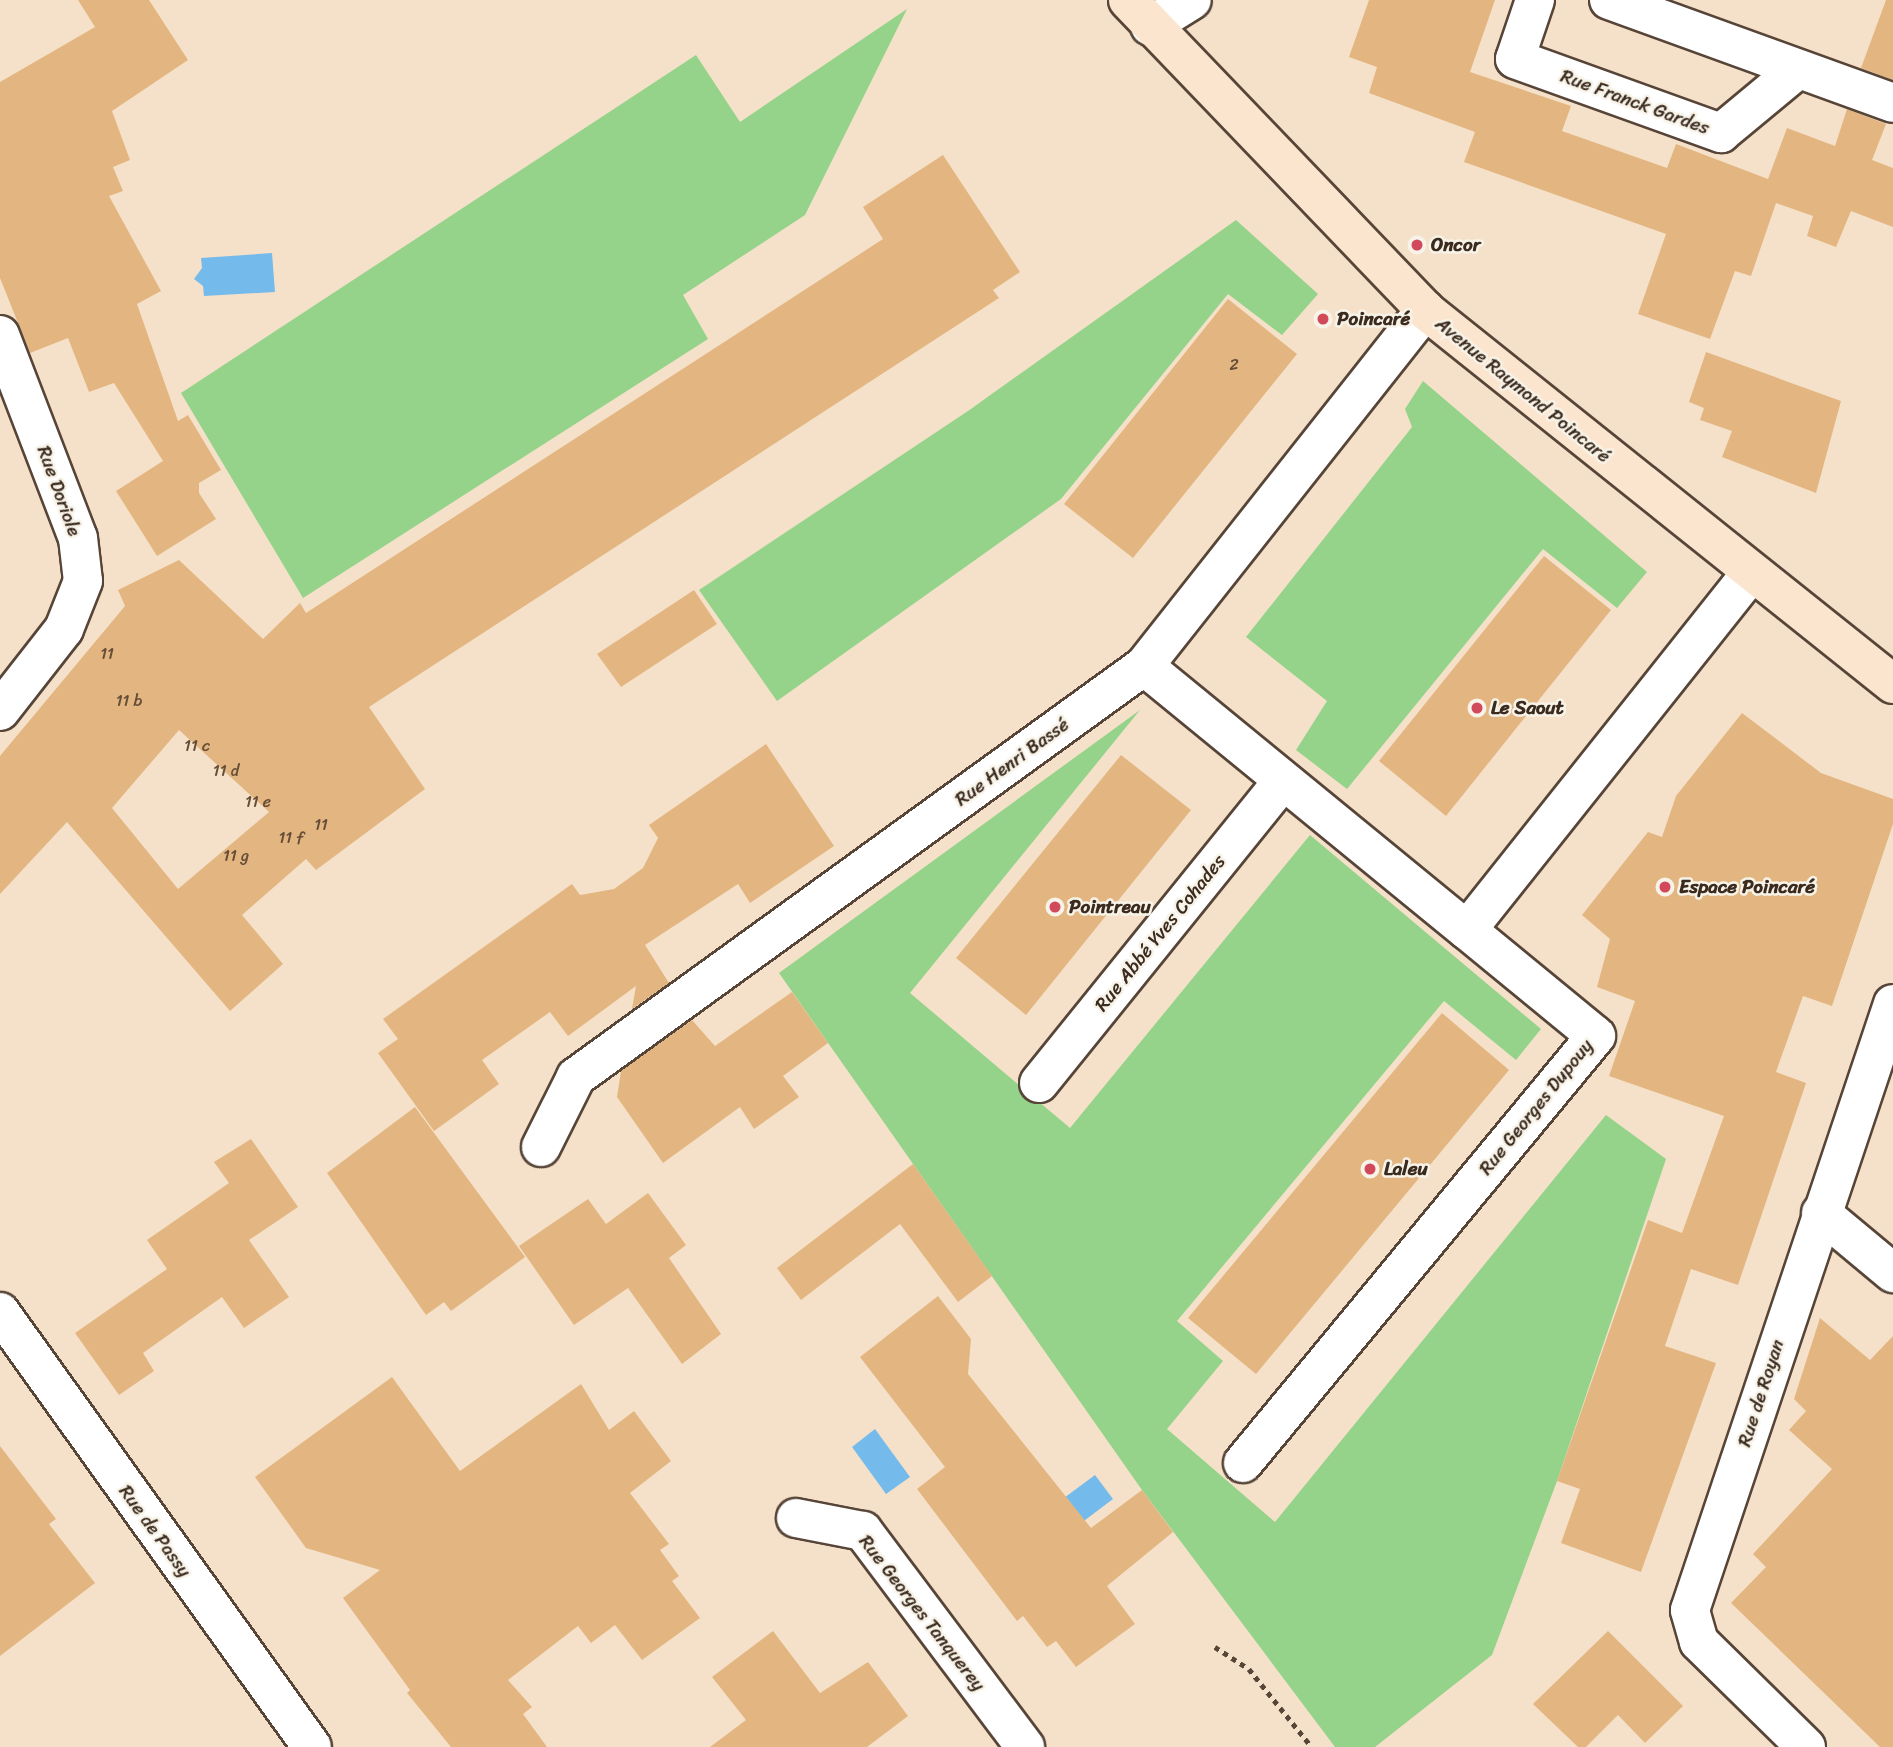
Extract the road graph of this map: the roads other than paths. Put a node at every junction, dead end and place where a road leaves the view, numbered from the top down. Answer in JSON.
{"nodes":[{"id":1,"x":1192,"y":0,"type":"edge"},
{"id":2,"x":1535,"y":0,"type":"edge"},
{"id":3,"x":1609,"y":0,"type":"edge"},
{"id":4,"x":1139,"y":13,"type":"edge"},
{"id":5,"x":1798,"y":69,"type":"junction"},
{"id":6,"x":1893,"y":103,"type":"edge"},
{"id":7,"x":1425,"y":310,"type":"junction"},
{"id":8,"x":0,"y":335,"type":"edge"},
{"id":9,"x":1751,"y":573,"type":"junction"},
{"id":10,"x":1144,"y":666,"type":"junction"},
{"id":11,"x":1893,"y":684,"type":"edge"},
{"id":12,"x":0,"y":711,"type":"edge"},
{"id":13,"x":1282,"y":782,"type":"junction"},
{"id":14,"x":1467,"y":930,"type":"junction"},
{"id":15,"x":1893,"y":1004,"type":"edge"},
{"id":16,"x":1039,"y":1083,"type":"dead end"},
{"id":17,"x":541,"y":1147,"type":"dead end"},
{"id":18,"x":1821,"y":1213,"type":"junction"},
{"id":19,"x":1893,"y":1273,"type":"edge"},
{"id":20,"x":0,"y":1312,"type":"edge"},
{"id":21,"x":1243,"y":1463,"type":"dead end"},
{"id":22,"x":796,"y":1518,"type":"dead end"},
{"id":23,"x":312,"y":1747,"type":"edge"},
{"id":24,"x":1024,"y":1747,"type":"edge"},
{"id":25,"x":1806,"y":1747,"type":"edge"}],
"edges":[{"from":1,"to":4,"type":"street"},
{"from":2,"to":5,"type":"street","name":"Rue Franck Gardes"},
{"from":3,"to":5,"type":"street"},
{"from":4,"to":7,"type":"main road","name":"Avenue Raymond Poincaré"},
{"from":5,"to":6,"type":"street"},
{"from":7,"to":9,"type":"main road","name":"Avenue Raymond Poincaré"},
{"from":7,"to":10,"type":"street","name":"Rue Henri Bassé"},
{"from":8,"to":12,"type":"street","name":"Rue Doriole"},
{"from":9,"to":11,"type":"main road","name":"Avenue Raymond Poincaré"},
{"from":9,"to":14,"type":"street"},
{"from":10,"to":13,"type":"street"},
{"from":10,"to":17,"type":"street","name":"Rue Henri Bassé"},
{"from":13,"to":14,"type":"street"},
{"from":13,"to":16,"type":"street","name":"Rue Abbé Yves Cohades"},
{"from":14,"to":21,"type":"street","name":"Rue Georges Dupouy"},
{"from":15,"to":18,"type":"street","name":"Rue de Royan"},
{"from":18,"to":19,"type":"street"},
{"from":18,"to":25,"type":"street","name":"Rue de Royan"},
{"from":20,"to":23,"type":"street","name":"Rue de Passy"},
{"from":22,"to":24,"type":"street","name":"Rue Georges Tanquerey"}]}
